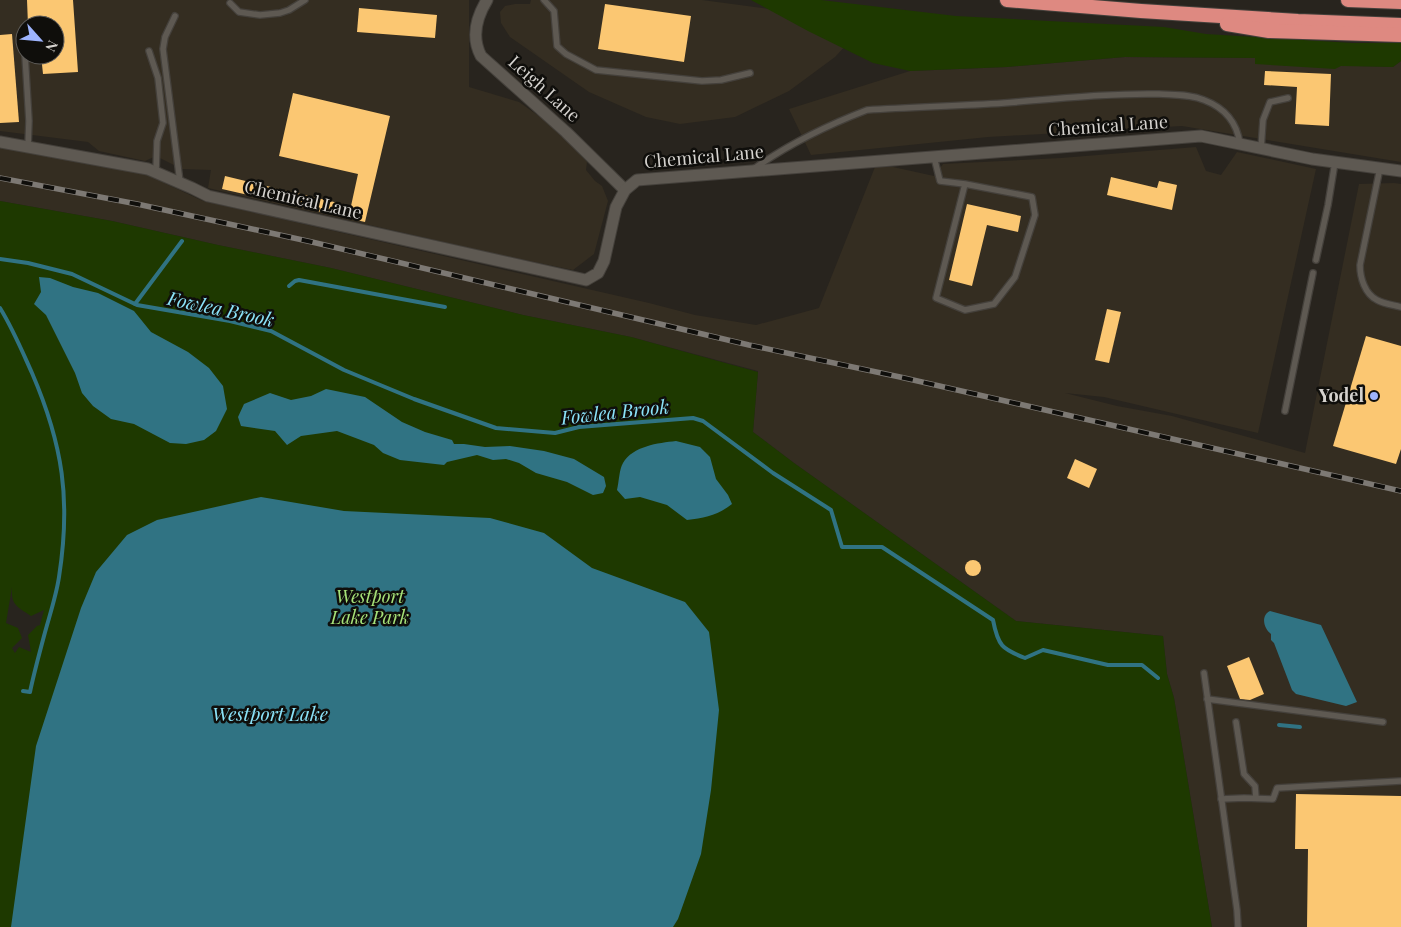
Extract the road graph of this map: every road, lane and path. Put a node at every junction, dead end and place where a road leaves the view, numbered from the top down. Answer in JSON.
{"nodes":[{"id":1,"x":305,"y":0,"type":"edge"},
{"id":2,"x":487,"y":0,"type":"edge"},
{"id":3,"x":544,"y":0,"type":"edge"},
{"id":4,"x":1007,"y":0,"type":"edge"},
{"id":5,"x":1348,"y":0,"type":"edge"},
{"id":6,"x":1401,"y":2,"type":"edge"},
{"id":7,"x":230,"y":3,"type":"dead end"},
{"id":8,"x":1141,"y":11,"type":"junction"},
{"id":9,"x":175,"y":16,"type":"dead end"},
{"id":10,"x":1401,"y":25,"type":"edge"},
{"id":11,"x":1401,"y":35,"type":"edge"},
{"id":12,"x":149,"y":50,"type":"dead end"},
{"id":13,"x":26,"y":65,"type":"edge"},
{"id":14,"x":750,"y":73,"type":"dead end"},
{"id":15,"x":1288,"y":98,"type":"dead end"},
{"id":16,"x":0,"y":142,"type":"edge"},
{"id":17,"x":1240,"y":144,"type":"junction"},
{"id":18,"x":28,"y":147,"type":"junction"},
{"id":19,"x":1261,"y":148,"type":"junction"},
{"id":20,"x":934,"y":157,"type":"junction"},
{"id":21,"x":1335,"y":162,"type":"junction"},
{"id":22,"x":1380,"y":168,"type":"junction"},
{"id":23,"x":752,"y":171,"type":"junction"},
{"id":24,"x":1401,"y":171,"type":"edge"},
{"id":25,"x":156,"y":172,"type":"junction"},
{"id":26,"x":180,"y":182,"type":"junction"},
{"id":27,"x":965,"y":184,"type":"junction"},
{"id":28,"x":624,"y":190,"type":"junction"},
{"id":29,"x":1316,"y":260,"type":"dead end"},
{"id":30,"x":1313,"y":273,"type":"dead end"},
{"id":31,"x":1401,"y":307,"type":"edge"},
{"id":32,"x":1285,"y":410,"type":"dead end"},
{"id":33,"x":1204,"y":673,"type":"dead end"},
{"id":34,"x":1207,"y":699,"type":"junction"},
{"id":35,"x":1236,"y":722,"type":"dead end"},
{"id":36,"x":1383,"y":722,"type":"dead end"},
{"id":37,"x":1401,"y":781,"type":"edge"},
{"id":38,"x":1256,"y":798,"type":"junction"},
{"id":39,"x":1221,"y":800,"type":"junction"},
{"id":40,"x":1238,"y":927,"type":"edge"}],
"edges":[{"from":1,"to":7,"type":"lane"},
{"from":2,"to":28,"type":"street","name":"Leigh Lane"},
{"from":3,"to":14,"type":"lane"},
{"from":4,"to":8,"type":"highway"},
{"from":5,"to":6,"type":"highway"},
{"from":8,"to":10,"type":"highway"},
{"from":8,"to":11,"type":"highway"},
{"from":9,"to":26,"type":"lane"},
{"from":12,"to":25,"type":"lane"},
{"from":13,"to":18,"type":"lane"},
{"from":15,"to":19,"type":"lane"},
{"from":16,"to":18,"type":"street","name":"Chemical Lane"},
{"from":17,"to":19,"type":"street","name":"Chemical Lane"},
{"from":17,"to":20,"type":"street","name":"Chemical Lane"},
{"from":17,"to":23,"type":"lane"},
{"from":18,"to":25,"type":"street","name":"Chemical Lane"},
{"from":19,"to":21,"type":"street","name":"Chemical Lane"},
{"from":20,"to":23,"type":"street","name":"Chemical Lane"},
{"from":20,"to":27,"type":"lane"},
{"from":21,"to":22,"type":"street","name":"Chemical Lane"},
{"from":21,"to":29,"type":"lane"},
{"from":22,"to":24,"type":"street","name":"Chemical Lane"},
{"from":22,"to":31,"type":"lane"},
{"from":23,"to":28,"type":"street","name":"Chemical Lane"},
{"from":25,"to":26,"type":"street","name":"Chemical Lane"},
{"from":26,"to":28,"type":"street","name":"Chemical Lane"},
{"from":27,"to":27,"type":"lane"},
{"from":30,"to":32,"type":"lane"},
{"from":33,"to":34,"type":"lane"},
{"from":34,"to":36,"type":"lane"},
{"from":34,"to":39,"type":"lane"},
{"from":35,"to":38,"type":"lane"},
{"from":37,"to":38,"type":"lane"},
{"from":38,"to":39,"type":"lane"},
{"from":39,"to":40,"type":"lane"}]}
